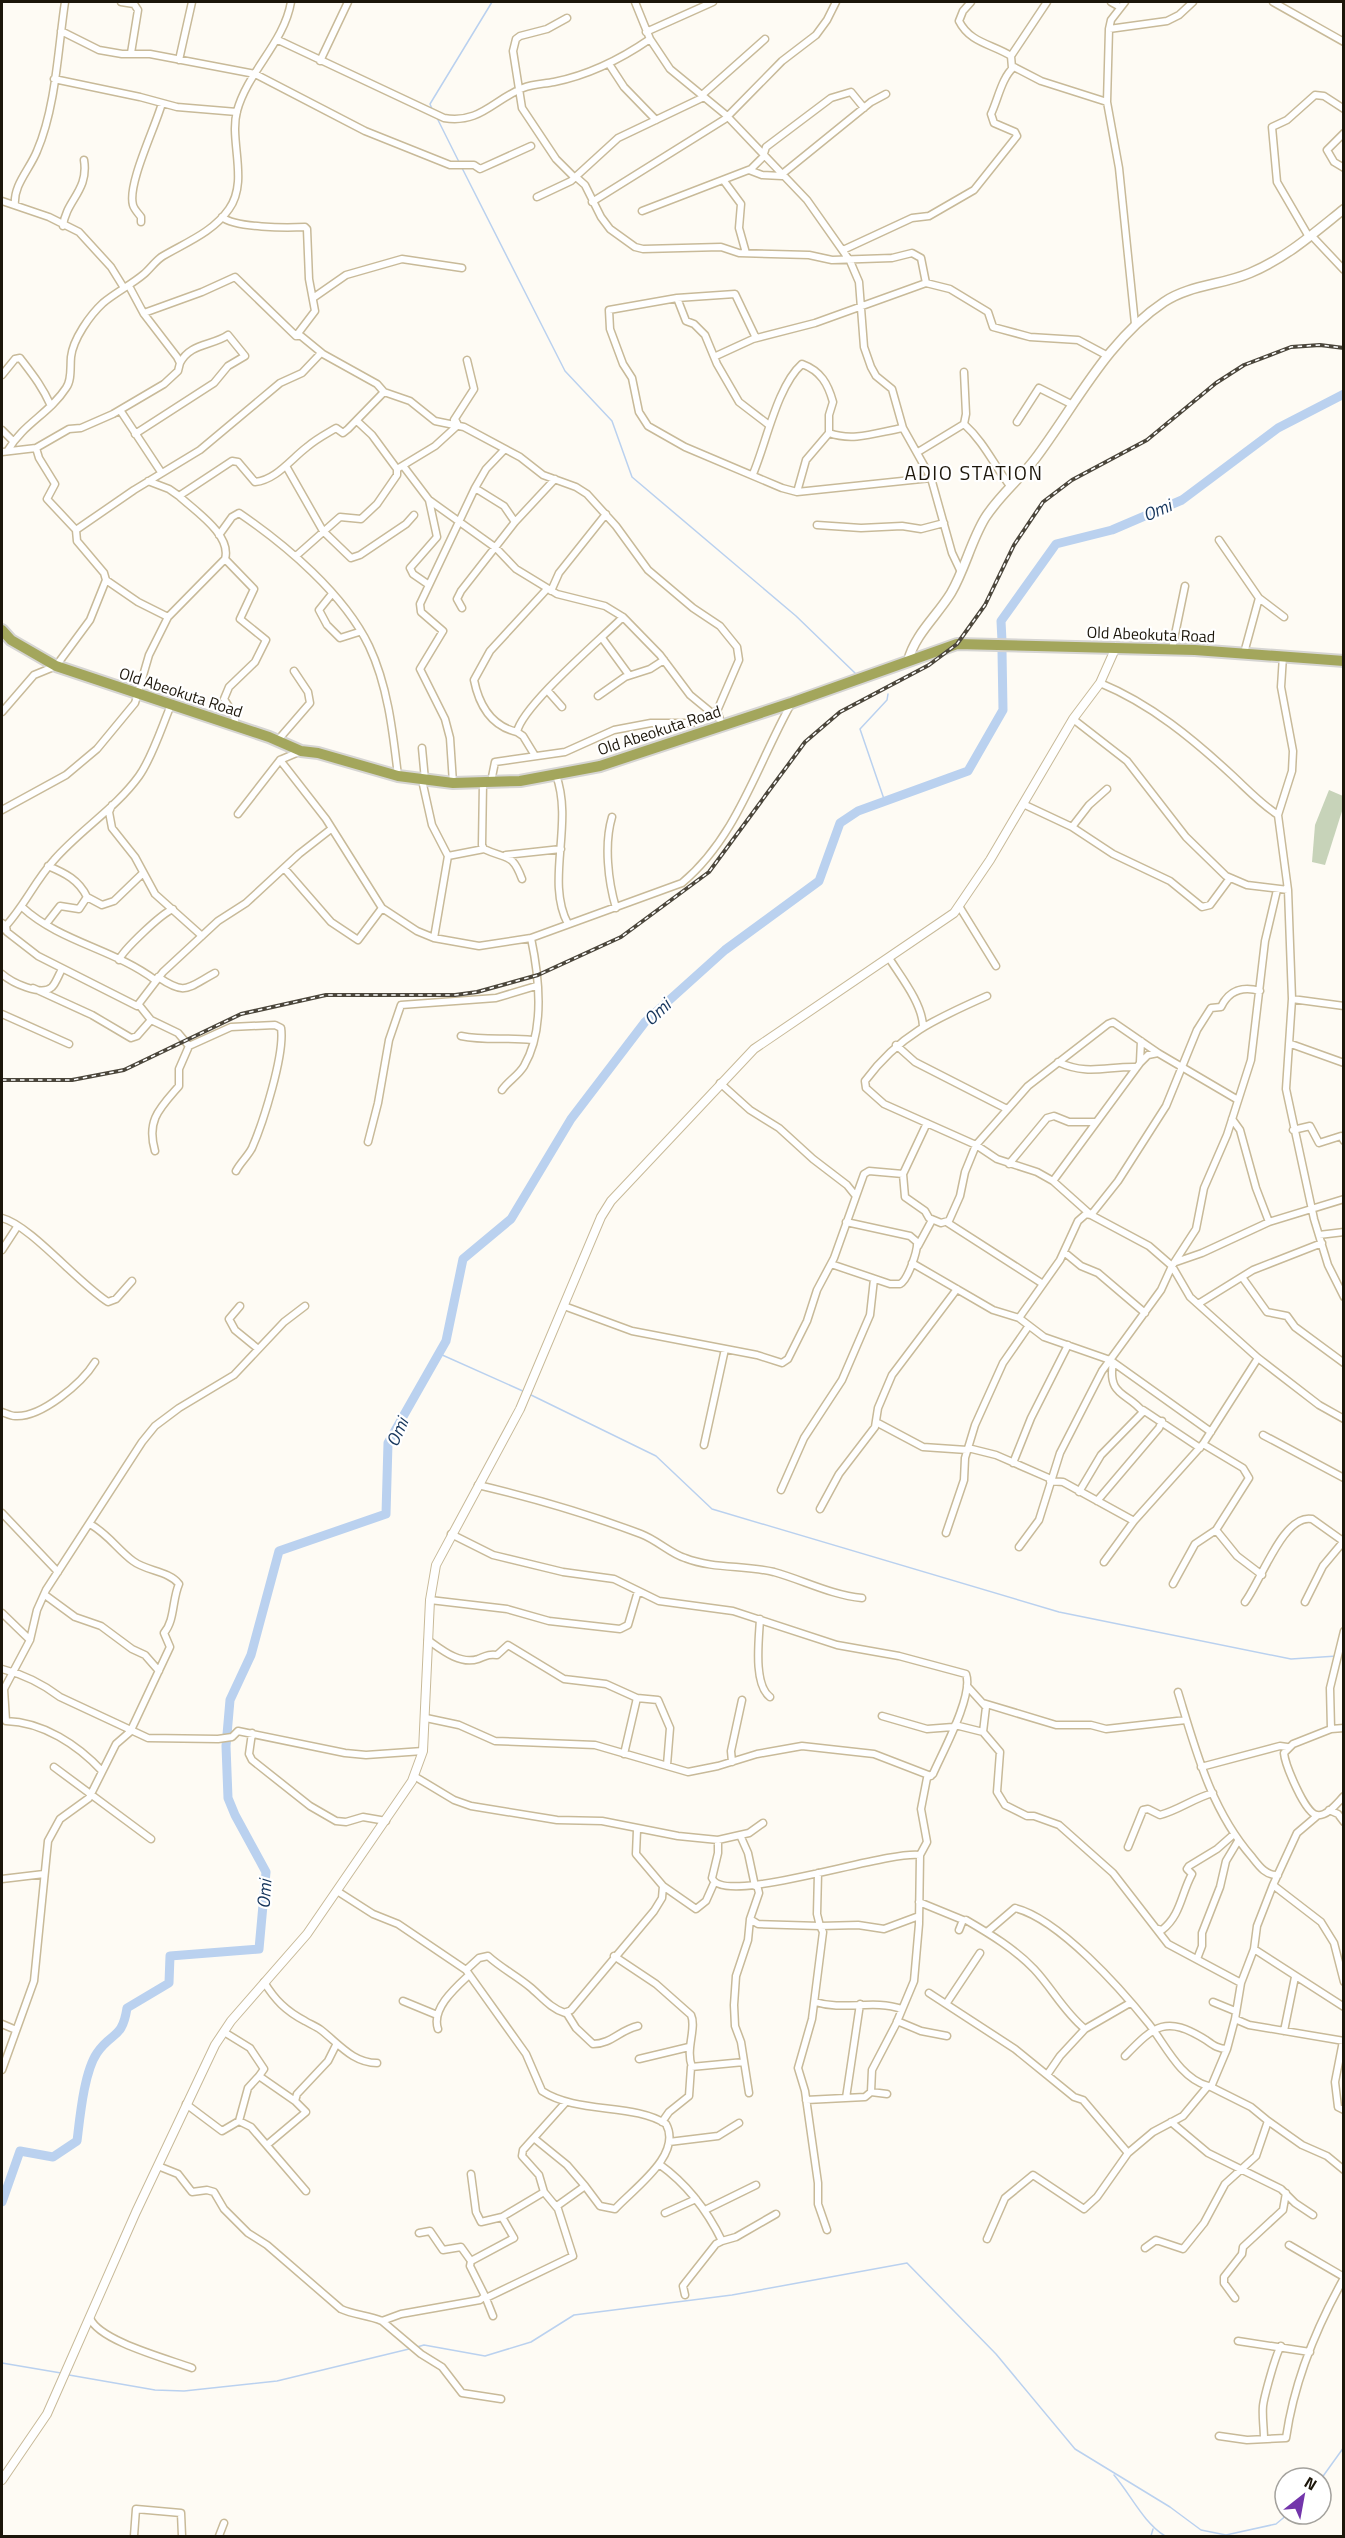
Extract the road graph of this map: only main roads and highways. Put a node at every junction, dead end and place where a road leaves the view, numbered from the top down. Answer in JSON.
{"nodes":[{"id":1,"x":1344,"y":209,"type":"edge"},
{"id":2,"x":2,"y":630,"type":"edge"},
{"id":3,"x":908,"y":661,"type":"junction"},
{"id":4,"x":1344,"y":661,"type":"edge"}],
"edges":[{"from":1,"to":3,"type":"main road"},
{"from":2,"to":3,"type":"highway","name":"Old Abeokuta Road"},
{"from":3,"to":4,"type":"highway","name":"Old Abeokuta Road"}]}
